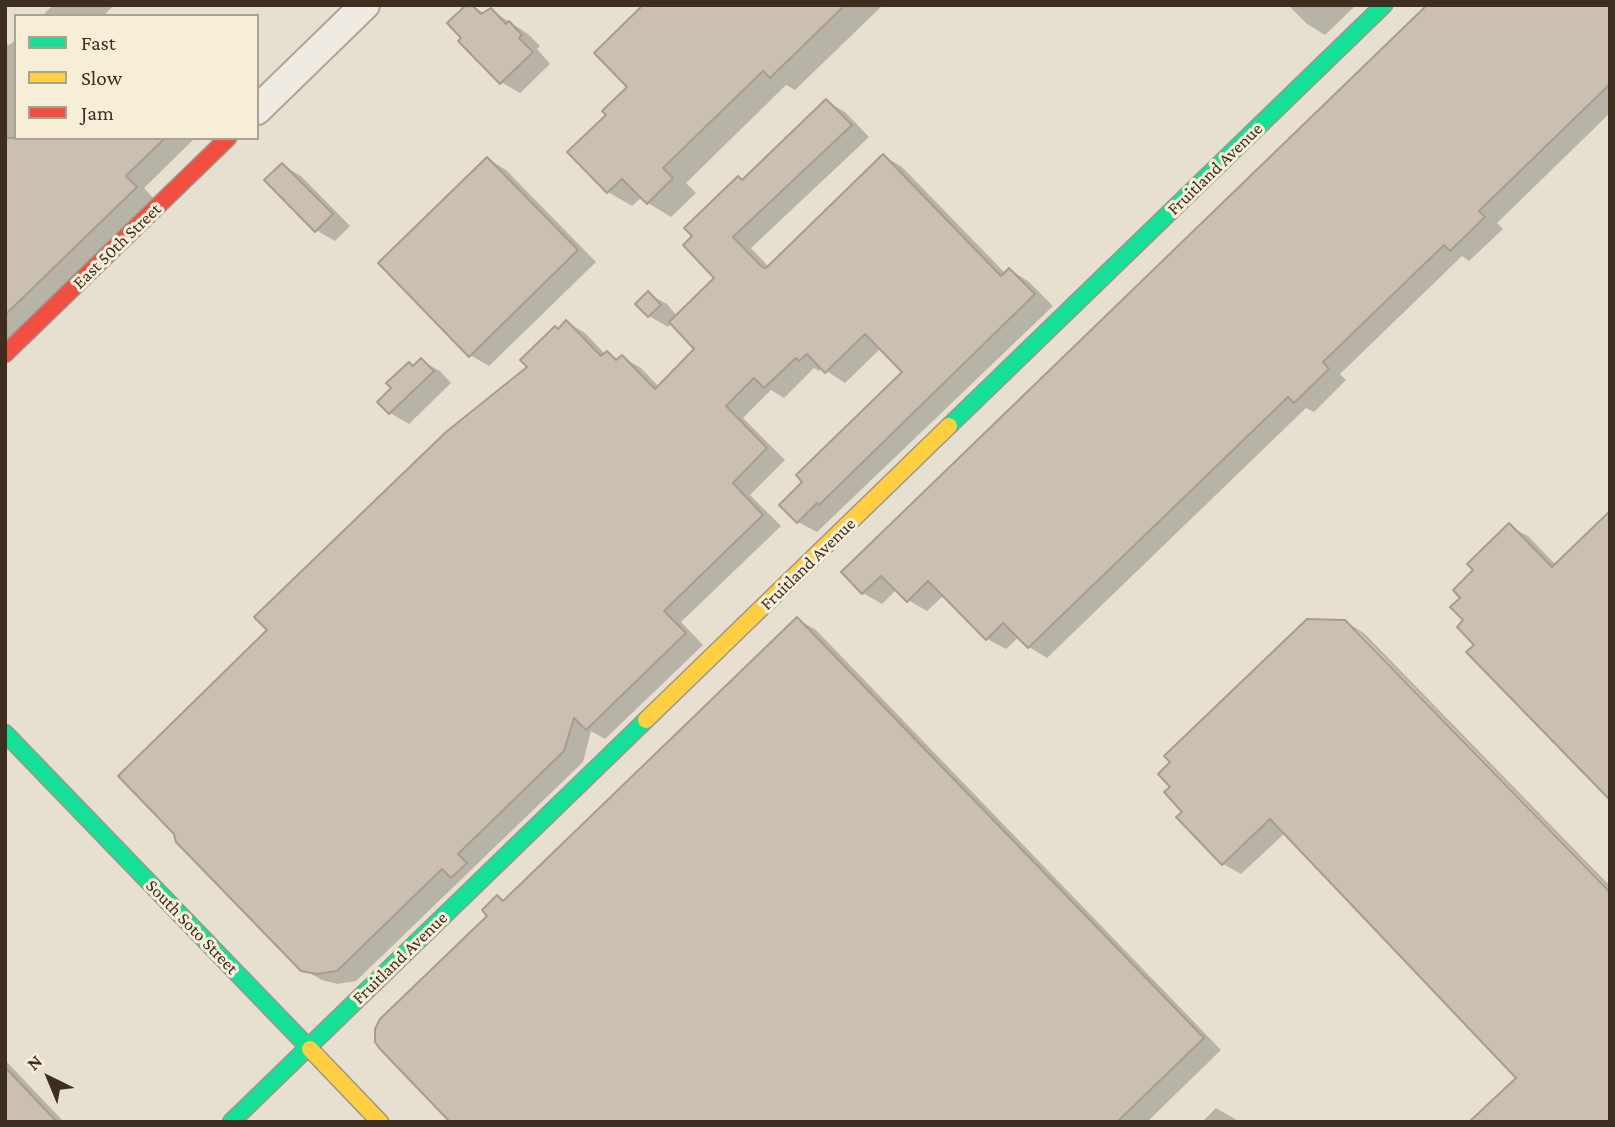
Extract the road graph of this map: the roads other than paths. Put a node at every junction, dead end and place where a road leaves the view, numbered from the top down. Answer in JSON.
{"nodes":[{"id":1,"x":365,"y":5,"type":"edge"},
{"id":2,"x":1384,"y":5,"type":"edge"},
{"id":3,"x":259,"y":108,"type":"edge"},
{"id":4,"x":226,"y":140,"type":"edge"},
{"id":5,"x":5,"y":354,"type":"edge"},
{"id":6,"x":5,"y":733,"type":"edge"},
{"id":7,"x":307,"y":1048,"type":"junction"},
{"id":8,"x":231,"y":1122,"type":"edge"},
{"id":9,"x":380,"y":1122,"type":"edge"}],
"edges":[{"from":1,"to":3,"type":"street"},
{"from":2,"to":7,"type":"street","name":"Fruitland Avenue"},
{"from":4,"to":5,"type":"street","name":"East 50th Street"},
{"from":6,"to":7,"type":"street","name":"South Soto Street"},
{"from":7,"to":8,"type":"street","name":"Fruitland Avenue"},
{"from":7,"to":9,"type":"street","name":"South Soto Street"}]}
